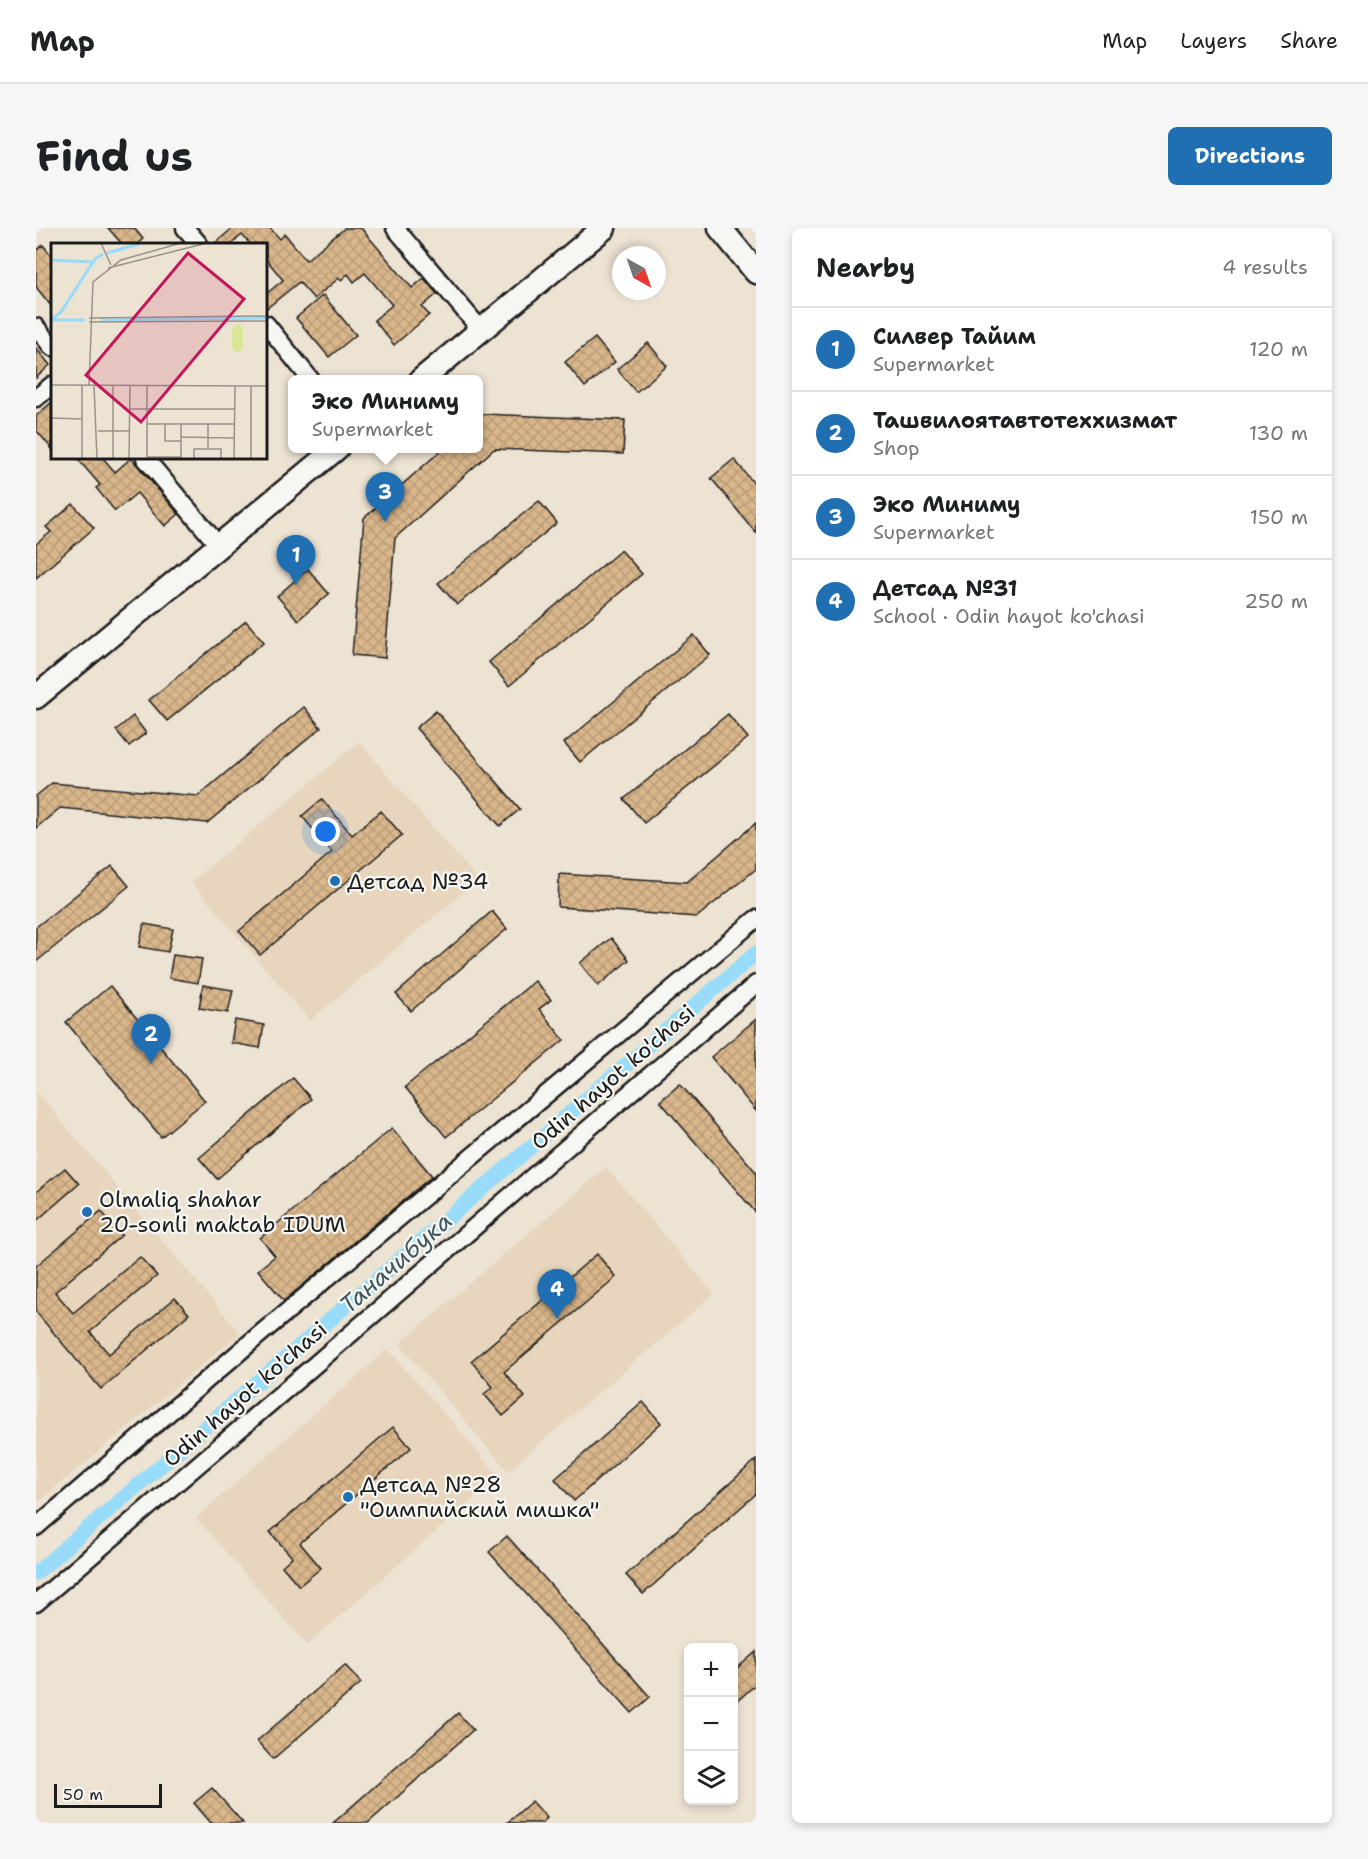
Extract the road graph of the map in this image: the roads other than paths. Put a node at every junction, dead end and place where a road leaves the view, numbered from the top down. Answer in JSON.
{"nodes":[{"id":1,"x":185,"y":228,"type":"edge"},
{"id":2,"x":395,"y":228,"type":"edge"},
{"id":3,"x":604,"y":228,"type":"edge"},
{"id":4,"x":720,"y":228,"type":"edge"},
{"id":5,"x":198,"y":243,"type":"edge"},
{"id":6,"x":756,"y":272,"type":"edge"},
{"id":7,"x":267,"y":325,"type":"edge"},
{"id":8,"x":36,"y":327,"type":"edge"},
{"id":9,"x":481,"y":330,"type":"junction"},
{"id":10,"x":51,"y":345,"type":"edge"},
{"id":11,"x":308,"y":375,"type":"edge"},
{"id":12,"x":427,"y":375,"type":"edge"},
{"id":13,"x":51,"y":386,"type":"edge"},
{"id":14,"x":36,"y":398,"type":"edge"},
{"id":15,"x":331,"y":453,"type":"edge"},
{"id":16,"x":146,"y":459,"type":"edge"},
{"id":17,"x":219,"y":546,"type":"junction"},
{"id":18,"x":36,"y":697,"type":"edge"},
{"id":19,"x":756,"y":919,"type":"edge"},
{"id":20,"x":756,"y":984,"type":"edge"},
{"id":21,"x":36,"y":1527,"type":"edge"},
{"id":22,"x":36,"y":1604,"type":"edge"}],
"edges":[{"from":1,"to":5,"type":"street"},
{"from":2,"to":9,"type":"street"},
{"from":3,"to":9,"type":"main road"},
{"from":4,"to":6,"type":"main road"},
{"from":7,"to":11,"type":"street"},
{"from":8,"to":10,"type":"street"},
{"from":9,"to":12,"type":"main road"},
{"from":13,"to":14,"type":"street"},
{"from":15,"to":17,"type":"main road"},
{"from":16,"to":17,"type":"street"},
{"from":17,"to":18,"type":"main road"},
{"from":19,"to":21,"type":"street","name":"Odin hayot ko'chasi"},
{"from":20,"to":22,"type":"street","name":"Odin hayot ko'chasi"}]}
